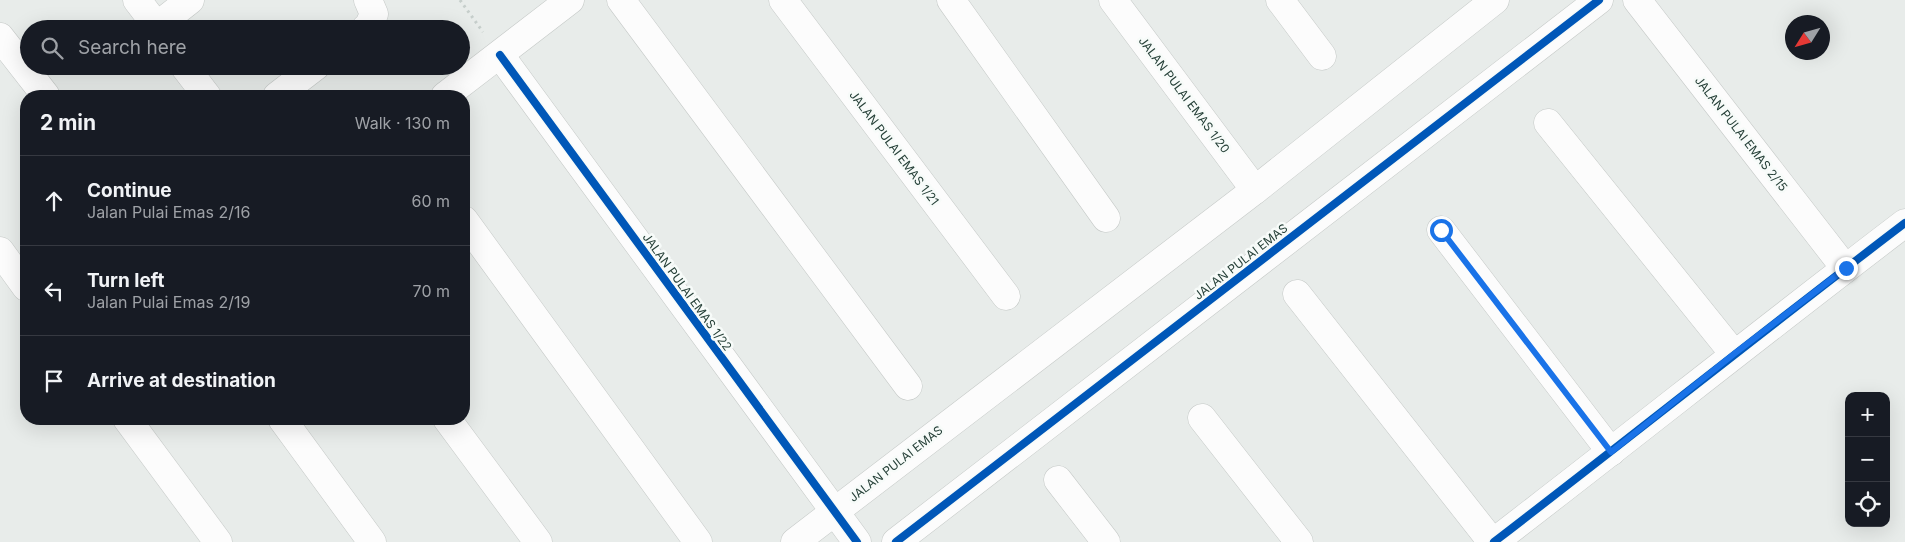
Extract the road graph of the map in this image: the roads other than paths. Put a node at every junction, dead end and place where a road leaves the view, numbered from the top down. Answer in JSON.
{"nodes":[{"id":1,"x":137,"y":0,"type":"edge"},
{"id":2,"x":190,"y":0,"type":"edge"},
{"id":3,"x":570,"y":0,"type":"edge"},
{"id":4,"x":621,"y":0,"type":"edge"},
{"id":5,"x":783,"y":0,"type":"edge"},
{"id":6,"x":952,"y":0,"type":"edge"},
{"id":7,"x":1113,"y":0,"type":"edge"},
{"id":8,"x":1280,"y":0,"type":"edge"},
{"id":9,"x":1495,"y":0,"type":"edge"},
{"id":10,"x":1600,"y":0,"type":"edge"},
{"id":11,"x":1637,"y":0,"type":"edge"},
{"id":12,"x":153,"y":20,"type":"edge"},
{"id":13,"x":166,"y":20,"type":"edge"},
{"id":14,"x":0,"y":36,"type":"edge"},
{"id":15,"x":500,"y":55,"type":"junction"},
{"id":16,"x":1322,"y":56,"type":"dead end"},
{"id":17,"x":20,"y":62,"type":"edge"},
{"id":18,"x":30,"y":75,"type":"edge"},
{"id":19,"x":191,"y":75,"type":"edge"},
{"id":20,"x":304,"y":75,"type":"edge"},
{"id":21,"x":41,"y":90,"type":"edge"},
{"id":22,"x":202,"y":90,"type":"edge"},
{"id":23,"x":285,"y":90,"type":"edge"},
{"id":24,"x":453,"y":90,"type":"edge"},
{"id":25,"x":1548,"y":123,"type":"dead end"},
{"id":26,"x":1255,"y":190,"type":"junction"},
{"id":27,"x":1106,"y":218,"type":"dead end"},
{"id":28,"x":1905,"y":223,"type":"edge"},
{"id":29,"x":470,"y":228,"type":"edge"},
{"id":30,"x":1441,"y":230,"type":"dead end"},
{"id":31,"x":0,"y":251,"type":"edge"},
{"id":32,"x":1846,"y":268,"type":"junction"},
{"id":33,"x":20,"y":279,"type":"edge"},
{"id":34,"x":1297,"y":294,"type":"dead end"},
{"id":35,"x":1006,"y":296,"type":"dead end"},
{"id":36,"x":1734,"y":354,"type":"junction"},
{"id":37,"x":908,"y":386,"type":"dead end"},
{"id":38,"x":1202,"y":418,"type":"dead end"},
{"id":39,"x":131,"y":425,"type":"edge"},
{"id":40,"x":286,"y":425,"type":"edge"},
{"id":41,"x":451,"y":425,"type":"edge"},
{"id":42,"x":1611,"y":452,"type":"junction"},
{"id":43,"x":1058,"y":480,"type":"dead end"},
{"id":44,"x":834,"y":512,"type":"junction"},
{"id":45,"x":218,"y":542,"type":"edge"},
{"id":46,"x":372,"y":542,"type":"edge"},
{"id":47,"x":538,"y":542,"type":"edge"},
{"id":48,"x":698,"y":542,"type":"edge"},
{"id":49,"x":795,"y":542,"type":"edge"},
{"id":50,"x":857,"y":542,"type":"edge"},
{"id":51,"x":896,"y":542,"type":"edge"},
{"id":52,"x":1106,"y":542,"type":"edge"},
{"id":53,"x":1298,"y":542,"type":"edge"},
{"id":54,"x":1493,"y":542,"type":"edge"}],
"edges":[{"from":1,"to":12,"type":"street"},
{"from":2,"to":13,"type":"street"},
{"from":3,"to":15,"type":"street"},
{"from":4,"to":37,"type":"street"},
{"from":5,"to":35,"type":"street","name":"JALAN PULAI EMAS 1/21"},
{"from":6,"to":27,"type":"street"},
{"from":7,"to":26,"type":"street","name":"JALAN PULAI EMAS 1/20"},
{"from":8,"to":16,"type":"street"},
{"from":9,"to":26,"type":"street","name":"JALAN PULAI EMAS"},
{"from":10,"to":51,"type":"street","name":"JALAN PULAI EMAS"},
{"from":11,"to":32,"type":"street","name":"JALAN PULAI EMAS 2/15"},
{"from":14,"to":17,"type":"street"},
{"from":15,"to":24,"type":"street"},
{"from":15,"to":44,"type":"street","name":"JALAN PULAI EMAS 1/22"},
{"from":18,"to":21,"type":"street"},
{"from":19,"to":22,"type":"street"},
{"from":20,"to":23,"type":"street"},
{"from":25,"to":36,"type":"street"},
{"from":26,"to":44,"type":"street","name":"JALAN PULAI EMAS"},
{"from":28,"to":32,"type":"street"},
{"from":29,"to":48,"type":"street"},
{"from":30,"to":42,"type":"street"},
{"from":31,"to":33,"type":"street"},
{"from":32,"to":36,"type":"street"},
{"from":34,"to":54,"type":"street"},
{"from":36,"to":42,"type":"street"},
{"from":38,"to":53,"type":"street"},
{"from":39,"to":45,"type":"street"},
{"from":40,"to":46,"type":"street"},
{"from":41,"to":47,"type":"street"},
{"from":42,"to":54,"type":"street"},
{"from":43,"to":52,"type":"street"},
{"from":44,"to":49,"type":"street","name":"JALAN PULAI EMAS"},
{"from":44,"to":50,"type":"street","name":"JALAN PULAI EMAS 1/22"}]}
